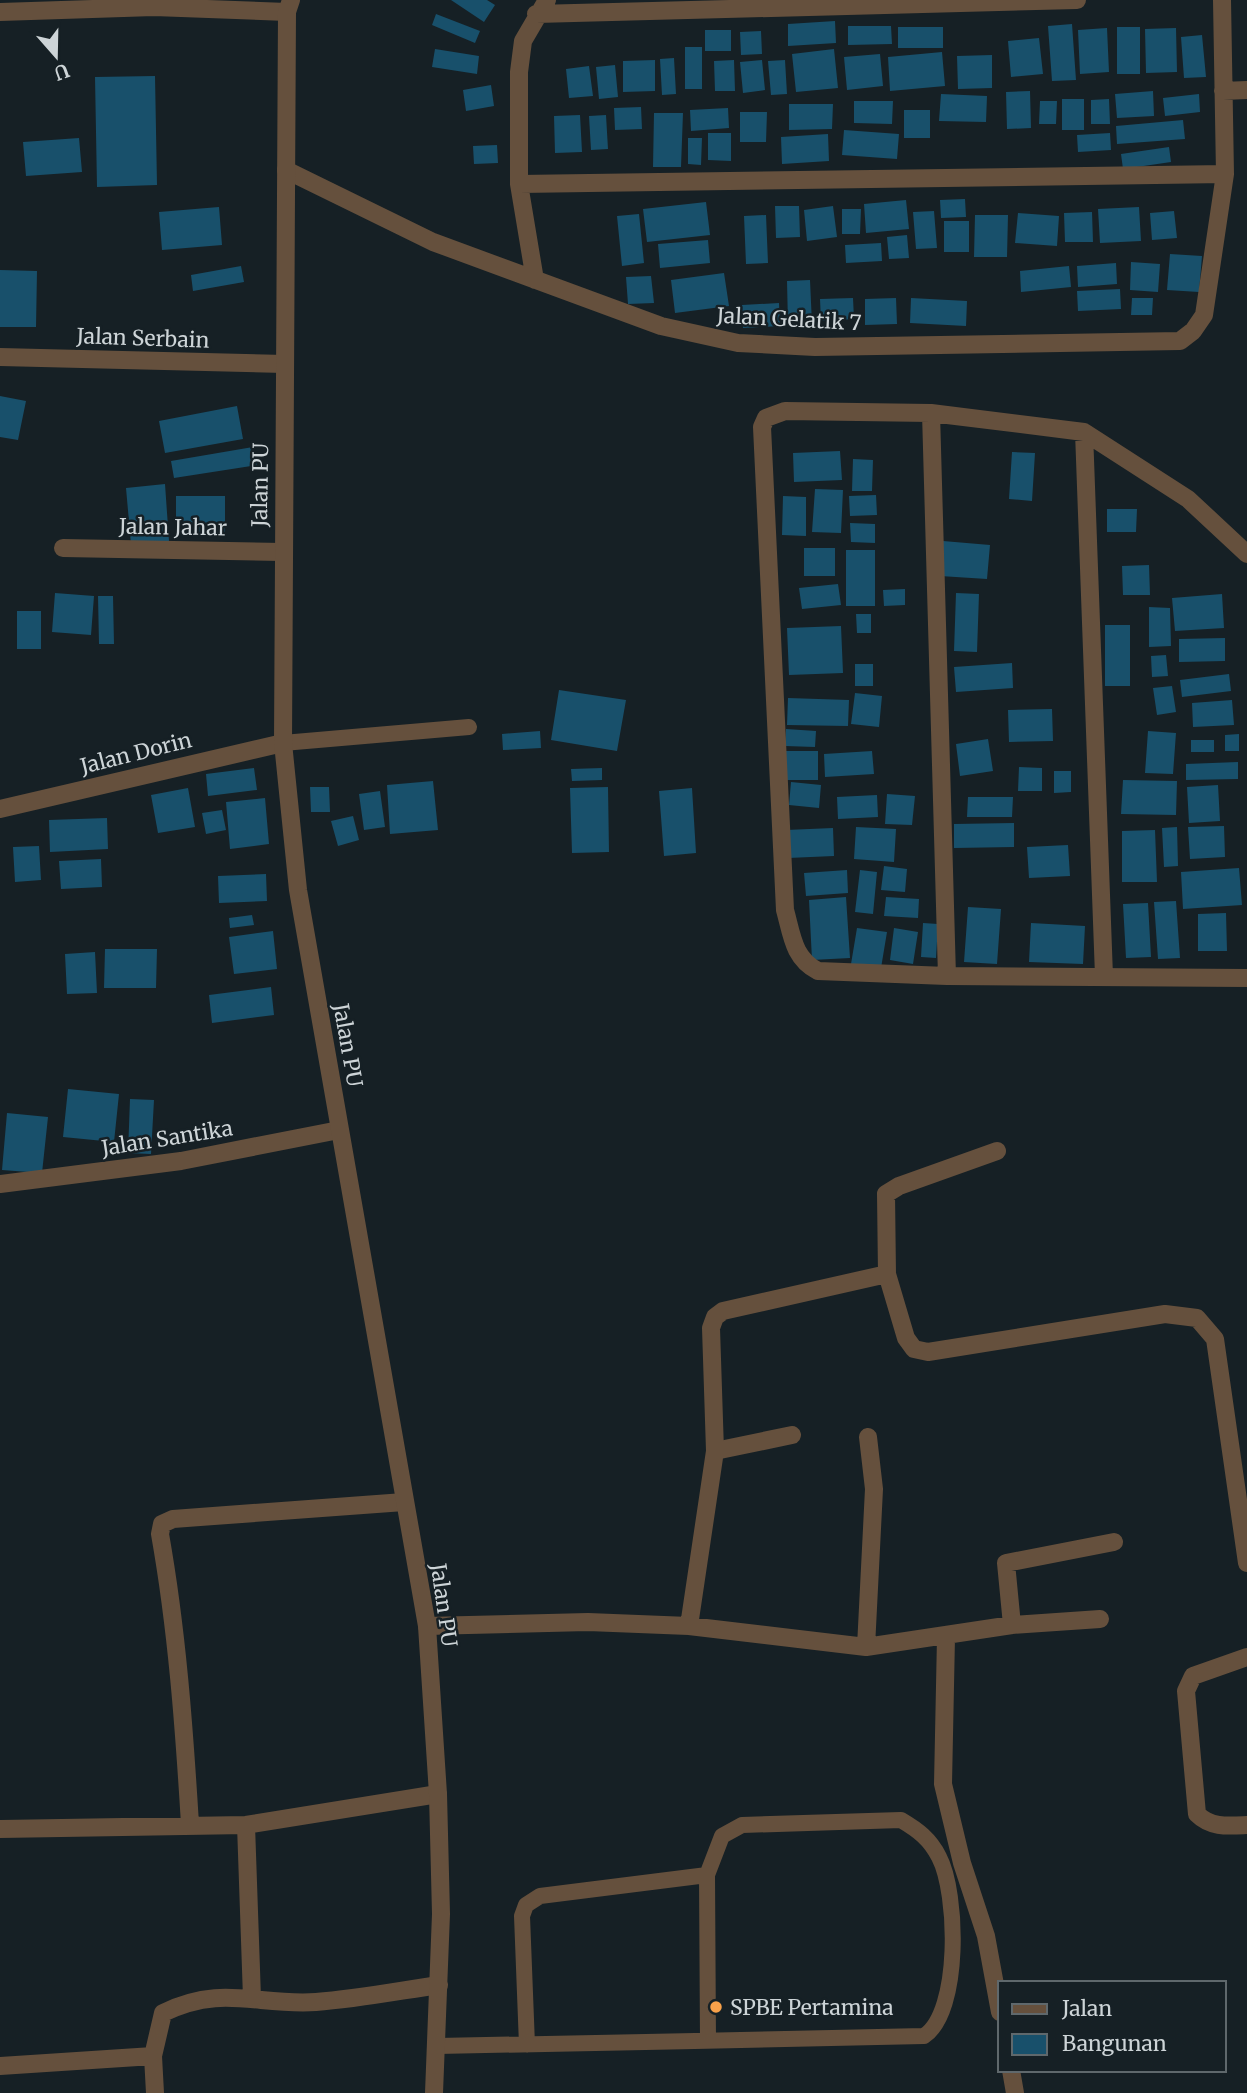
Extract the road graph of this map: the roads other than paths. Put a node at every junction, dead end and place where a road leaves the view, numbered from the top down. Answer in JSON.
{"nodes":[{"id":1,"x":1077,"y":0,"type":"edge"},
{"id":2,"x":1222,"y":0,"type":"edge"},
{"id":3,"x":289,"y":6,"type":"edge"},
{"id":4,"x":541,"y":7,"type":"edge"},
{"id":5,"x":0,"y":12,"type":"edge"},
{"id":6,"x":1247,"y":90,"type":"edge"},
{"id":7,"x":1223,"y":91,"type":"junction"},
{"id":8,"x":286,"y":170,"type":"junction"},
{"id":9,"x":1225,"y":174,"type":"junction"},
{"id":10,"x":519,"y":184,"type":"junction"},
{"id":11,"x":535,"y":280,"type":"junction"},
{"id":12,"x":0,"y":356,"type":"edge"},
{"id":13,"x":285,"y":364,"type":"junction"},
{"id":14,"x":931,"y":413,"type":"junction"},
{"id":15,"x":1084,"y":432,"type":"junction"},
{"id":16,"x":63,"y":548,"type":"dead end"},
{"id":17,"x":282,"y":552,"type":"junction"},
{"id":18,"x":1247,"y":554,"type":"edge"},
{"id":19,"x":469,"y":727,"type":"dead end"},
{"id":20,"x":283,"y":743,"type":"junction"},
{"id":21,"x":0,"y":809,"type":"edge"},
{"id":22,"x":947,"y":976,"type":"junction"},
{"id":23,"x":1104,"y":976,"type":"junction"},
{"id":24,"x":1247,"y":978,"type":"edge"},
{"id":25,"x":339,"y":1130,"type":"junction"},
{"id":26,"x":997,"y":1151,"type":"dead end"},
{"id":27,"x":0,"y":1184,"type":"edge"},
{"id":28,"x":887,"y":1275,"type":"junction"},
{"id":29,"x":792,"y":1435,"type":"dead end"},
{"id":30,"x":868,"y":1437,"type":"dead end"},
{"id":31,"x":715,"y":1451,"type":"junction"},
{"id":32,"x":404,"y":1502,"type":"junction"},
{"id":33,"x":1114,"y":1542,"type":"dead end"},
{"id":34,"x":1247,"y":1563,"type":"edge"},
{"id":35,"x":1100,"y":1619,"type":"dead end"},
{"id":36,"x":1013,"y":1625,"type":"junction"},
{"id":37,"x":427,"y":1626,"type":"junction"},
{"id":38,"x":689,"y":1626,"type":"junction"},
{"id":39,"x":946,"y":1637,"type":"junction"},
{"id":40,"x":866,"y":1647,"type":"junction"},
{"id":41,"x":1247,"y":1657,"type":"edge"},
{"id":42,"x":438,"y":1794,"type":"junction"},
{"id":43,"x":190,"y":1824,"type":"junction"},
{"id":44,"x":246,"y":1825,"type":"junction"},
{"id":45,"x":1247,"y":1825,"type":"edge"},
{"id":46,"x":0,"y":1829,"type":"edge"},
{"id":47,"x":707,"y":1875,"type":"junction"},
{"id":48,"x":439,"y":1985,"type":"junction"},
{"id":49,"x":252,"y":1998,"type":"junction"},
{"id":50,"x":998,"y":2001,"type":"edge"},
{"id":51,"x":708,"y":2040,"type":"junction"},
{"id":52,"x":527,"y":2045,"type":"junction"},
{"id":53,"x":437,"y":2046,"type":"junction"},
{"id":54,"x":153,"y":2056,"type":"junction"},
{"id":55,"x":0,"y":2066,"type":"edge"},
{"id":56,"x":1011,"y":2072,"type":"edge"},
{"id":57,"x":155,"y":2093,"type":"edge"},
{"id":58,"x":434,"y":2093,"type":"edge"},
{"id":59,"x":1016,"y":2093,"type":"edge"}],
"edges":[{"from":1,"to":4,"type":"street"},
{"from":2,"to":7,"type":"street"},
{"from":3,"to":5,"type":"street"},
{"from":3,"to":8,"type":"street","name":"Jalan PU"},
{"from":4,"to":10,"type":"street"},
{"from":6,"to":7,"type":"street"},
{"from":7,"to":9,"type":"street"},
{"from":8,"to":11,"type":"street","name":"Jalan Gelatik 7"},
{"from":8,"to":13,"type":"street","name":"Jalan PU"},
{"from":9,"to":10,"type":"street"},
{"from":9,"to":11,"type":"street","name":"Jalan Gelatik 7"},
{"from":10,"to":11,"type":"street"},
{"from":12,"to":13,"type":"street","name":"Jalan Serbain"},
{"from":13,"to":17,"type":"street","name":"Jalan PU"},
{"from":14,"to":15,"type":"street"},
{"from":14,"to":22,"type":"street"},
{"from":14,"to":22,"type":"street"},
{"from":15,"to":18,"type":"street"},
{"from":15,"to":23,"type":"street"},
{"from":16,"to":17,"type":"street","name":"Jalan Jahar"},
{"from":17,"to":20,"type":"street","name":"Jalan PU"},
{"from":19,"to":20,"type":"lane"},
{"from":20,"to":21,"type":"street","name":"Jalan Dorin"},
{"from":20,"to":25,"type":"street","name":"Jalan PU"},
{"from":22,"to":23,"type":"street"},
{"from":23,"to":24,"type":"street"},
{"from":25,"to":27,"type":"street","name":"Jalan Santika"},
{"from":25,"to":32,"type":"street","name":"Jalan PU"},
{"from":26,"to":28,"type":"street"},
{"from":28,"to":31,"type":"street"},
{"from":28,"to":34,"type":"street"},
{"from":29,"to":31,"type":"street"},
{"from":30,"to":40,"type":"street"},
{"from":31,"to":38,"type":"street"},
{"from":32,"to":37,"type":"street","name":"Jalan PU"},
{"from":32,"to":43,"type":"street"},
{"from":33,"to":36,"type":"street"},
{"from":35,"to":36,"type":"street"},
{"from":36,"to":39,"type":"street"},
{"from":37,"to":38,"type":"street"},
{"from":37,"to":42,"type":"street","name":"Jalan PU"},
{"from":38,"to":40,"type":"street"},
{"from":39,"to":40,"type":"street"},
{"from":39,"to":50,"type":"street"},
{"from":41,"to":45,"type":"street"},
{"from":42,"to":44,"type":"street"},
{"from":42,"to":48,"type":"street","name":"Jalan PU"},
{"from":43,"to":44,"type":"street"},
{"from":43,"to":46,"type":"street"},
{"from":44,"to":49,"type":"street"},
{"from":47,"to":51,"type":"lane"},
{"from":47,"to":51,"type":"lane"},
{"from":47,"to":52,"type":"lane"},
{"from":48,"to":49,"type":"street"},
{"from":48,"to":53,"type":"street","name":"Jalan PU"},
{"from":49,"to":54,"type":"street"},
{"from":51,"to":52,"type":"lane"},
{"from":52,"to":53,"type":"lane"},
{"from":53,"to":58,"type":"street","name":"Jalan PU"},
{"from":54,"to":55,"type":"street"},
{"from":54,"to":57,"type":"street"},
{"from":56,"to":59,"type":"street"}]}
